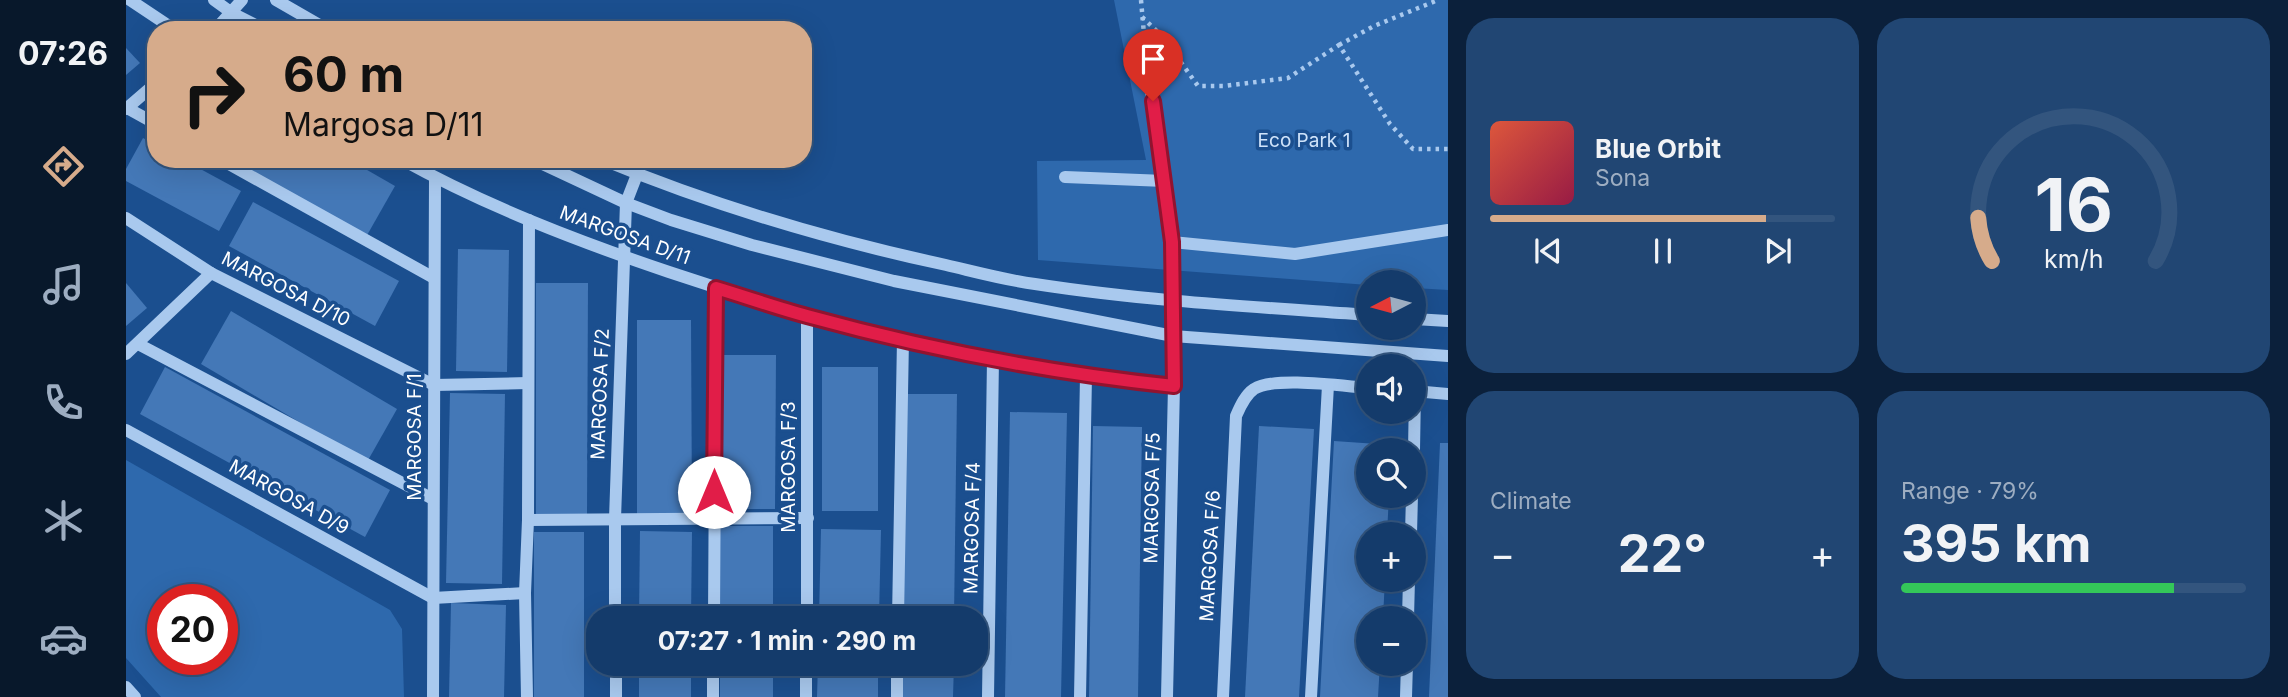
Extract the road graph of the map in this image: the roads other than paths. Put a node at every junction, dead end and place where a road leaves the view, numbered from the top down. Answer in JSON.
{"nodes":[{"id":1,"x":130,"y":0,"type":"edge"},
{"id":2,"x":214,"y":0,"type":"edge"},
{"id":3,"x":242,"y":0,"type":"edge"},
{"id":4,"x":276,"y":0,"type":"edge"},
{"id":5,"x":232,"y":13,"type":"junction"},
{"id":6,"x":162,"y":21,"type":"edge"},
{"id":7,"x":224,"y":21,"type":"edge"},
{"id":8,"x":248,"y":21,"type":"edge"},
{"id":9,"x":312,"y":21,"type":"edge"},
{"id":10,"x":1145,"y":48,"type":"dead end"},
{"id":11,"x":147,"y":91,"type":"edge"},
{"id":12,"x":127,"y":109,"type":"edge"},
{"id":13,"x":147,"y":119,"type":"edge"},
{"id":14,"x":236,"y":168,"type":"edge"},
{"id":15,"x":417,"y":168,"type":"edge"},
{"id":16,"x":551,"y":168,"type":"edge"},
{"id":17,"x":623,"y":168,"type":"edge"},
{"id":18,"x":639,"y":168,"type":"edge"},
{"id":19,"x":637,"y":174,"type":"junction"},
{"id":20,"x":1065,"y":177,"type":"dead end"},
{"id":21,"x":435,"y":178,"type":"junction"},
{"id":22,"x":1165,"y":181,"type":"junction"},
{"id":23,"x":626,"y":203,"type":"junction"},
{"id":24,"x":529,"y":220,"type":"junction"},
{"id":25,"x":129,"y":225,"type":"edge"},
{"id":26,"x":1448,"y":230,"type":"edge"},
{"id":27,"x":1172,"y":242,"type":"junction"},
{"id":28,"x":623,"y":257,"type":"junction"},
{"id":29,"x":211,"y":273,"type":"junction"},
{"id":30,"x":434,"y":278,"type":"junction"},
{"id":31,"x":716,"y":288,"type":"junction"},
{"id":32,"x":1172,"y":300,"type":"junction"},
{"id":33,"x":1356,"y":314,"type":"edge"},
{"id":34,"x":807,"y":316,"type":"junction"},
{"id":35,"x":1426,"y":320,"type":"edge"},
{"id":36,"x":1448,"y":321,"type":"edge"},
{"id":37,"x":1173,"y":336,"type":"junction"},
{"id":38,"x":903,"y":339,"type":"junction"},
{"id":39,"x":138,"y":344,"type":"junction"},
{"id":40,"x":126,"y":354,"type":"edge"},
{"id":41,"x":1448,"y":356,"type":"edge"},
{"id":42,"x":993,"y":359,"type":"junction"},
{"id":43,"x":1086,"y":376,"type":"junction"},
{"id":44,"x":528,"y":383,"type":"junction"},
{"id":45,"x":434,"y":385,"type":"junction"},
{"id":46,"x":1328,"y":385,"type":"junction"},
{"id":47,"x":1174,"y":386,"type":"junction"},
{"id":48,"x":1356,"y":387,"type":"edge"},
{"id":49,"x":1426,"y":393,"type":"edge"},
{"id":50,"x":1448,"y":394,"type":"edge"},
{"id":51,"x":126,"y":430,"type":"edge"},
{"id":52,"x":433,"y":499,"type":"junction"},
{"id":53,"x":714,"y":517,"type":"junction"},
{"id":54,"x":808,"y":518,"type":"junction"},
{"id":55,"x":615,"y":519,"type":"junction"},
{"id":56,"x":527,"y":520,"type":"junction"},
{"id":57,"x":525,"y":593,"type":"junction"},
{"id":58,"x":433,"y":598,"type":"junction"},
{"id":59,"x":615,"y":606,"type":"edge"},
{"id":60,"x":713,"y":606,"type":"edge"},
{"id":61,"x":807,"y":606,"type":"edge"},
{"id":62,"x":898,"y":606,"type":"edge"},
{"id":63,"x":616,"y":676,"type":"edge"},
{"id":64,"x":713,"y":676,"type":"edge"},
{"id":65,"x":806,"y":676,"type":"edge"},
{"id":66,"x":897,"y":676,"type":"edge"},
{"id":67,"x":1407,"y":676,"type":"edge"},
{"id":68,"x":126,"y":687,"type":"edge"},
{"id":69,"x":135,"y":697,"type":"edge"},
{"id":70,"x":433,"y":697,"type":"edge"},
{"id":71,"x":527,"y":697,"type":"edge"},
{"id":72,"x":616,"y":697,"type":"edge"},
{"id":73,"x":713,"y":697,"type":"edge"},
{"id":74,"x":806,"y":697,"type":"edge"},
{"id":75,"x":897,"y":697,"type":"edge"},
{"id":76,"x":988,"y":697,"type":"edge"},
{"id":77,"x":1080,"y":697,"type":"edge"},
{"id":78,"x":1167,"y":697,"type":"edge"},
{"id":79,"x":1223,"y":697,"type":"edge"},
{"id":80,"x":1311,"y":697,"type":"edge"},
{"id":81,"x":1406,"y":697,"type":"edge"}],
"edges":[{"from":1,"to":6,"type":"street"},
{"from":2,"to":5,"type":"street"},
{"from":3,"to":5,"type":"street"},
{"from":4,"to":9,"type":"street"},
{"from":5,"to":7,"type":"street"},
{"from":5,"to":8,"type":"street"},
{"from":10,"to":22,"type":"street","name":"MARGOSA F/5"},
{"from":11,"to":12,"type":"street"},
{"from":12,"to":13,"type":"street"},
{"from":14,"to":30,"type":"street"},
{"from":15,"to":21,"type":"street","name":"MARGOSA D/11"},
{"from":16,"to":23,"type":"street"},
{"from":17,"to":19,"type":"street"},
{"from":18,"to":19,"type":"street","name":"MARGOSA F/2"},
{"from":19,"to":23,"type":"street","name":"MARGOSA F/2"},
{"from":19,"to":32,"type":"street"},
{"from":20,"to":22,"type":"street"},
{"from":21,"to":24,"type":"street","name":"MARGOSA D/11"},
{"from":21,"to":30,"type":"street","name":"MARGOSA F/1"},
{"from":22,"to":27,"type":"street","name":"MARGOSA F/5"},
{"from":23,"to":28,"type":"street","name":"MARGOSA F/2"},
{"from":23,"to":37,"type":"street"},
{"from":24,"to":28,"type":"street","name":"MARGOSA D/11"},
{"from":24,"to":44,"type":"street"},
{"from":25,"to":29,"type":"street","name":"MARGOSA D/10"},
{"from":26,"to":27,"type":"street"},
{"from":27,"to":32,"type":"street","name":"MARGOSA F/5"},
{"from":28,"to":31,"type":"street","name":"MARGOSA D/11"},
{"from":28,"to":55,"type":"street","name":"MARGOSA F/2"},
{"from":29,"to":39,"type":"street"},
{"from":29,"to":45,"type":"street","name":"MARGOSA D/10"},
{"from":30,"to":45,"type":"street","name":"MARGOSA F/1"},
{"from":31,"to":34,"type":"street","name":"MARGOSA D/11"},
{"from":31,"to":53,"type":"street"},
{"from":32,"to":33,"type":"street"},
{"from":32,"to":37,"type":"street","name":"MARGOSA F/5"},
{"from":34,"to":38,"type":"street","name":"MARGOSA D/11"},
{"from":34,"to":54,"type":"street","name":"MARGOSA F/3"},
{"from":35,"to":36,"type":"street"},
{"from":37,"to":41,"type":"street"},
{"from":37,"to":47,"type":"street","name":"MARGOSA F/5"},
{"from":38,"to":42,"type":"street","name":"MARGOSA D/11"},
{"from":38,"to":62,"type":"street"},
{"from":39,"to":40,"type":"street"},
{"from":39,"to":52,"type":"street"},
{"from":42,"to":43,"type":"street","name":"MARGOSA D/11"},
{"from":42,"to":76,"type":"street","name":"MARGOSA F/4"},
{"from":43,"to":47,"type":"street","name":"MARGOSA D/11"},
{"from":43,"to":77,"type":"street"},
{"from":44,"to":45,"type":"street"},
{"from":44,"to":56,"type":"street"},
{"from":45,"to":52,"type":"street","name":"MARGOSA F/1"},
{"from":46,"to":48,"type":"street"},
{"from":46,"to":79,"type":"street","name":"MARGOSA F/6"},
{"from":46,"to":80,"type":"street"},
{"from":47,"to":78,"type":"street","name":"MARGOSA F/5"},
{"from":49,"to":50,"type":"street"},
{"from":51,"to":58,"type":"street","name":"MARGOSA D/9"},
{"from":52,"to":58,"type":"street","name":"MARGOSA F/1"},
{"from":53,"to":54,"type":"street"},
{"from":53,"to":55,"type":"street"},
{"from":53,"to":60,"type":"street"},
{"from":54,"to":61,"type":"street","name":"MARGOSA F/3"},
{"from":55,"to":56,"type":"street"},
{"from":55,"to":59,"type":"street","name":"MARGOSA F/2"},
{"from":56,"to":57,"type":"street"},
{"from":57,"to":58,"type":"street"},
{"from":57,"to":71,"type":"street"},
{"from":58,"to":70,"type":"street","name":"MARGOSA F/1"},
{"from":63,"to":72,"type":"street"},
{"from":64,"to":73,"type":"street"},
{"from":65,"to":74,"type":"street"},
{"from":66,"to":75,"type":"street"},
{"from":67,"to":81,"type":"street"},
{"from":68,"to":69,"type":"street"}]}
